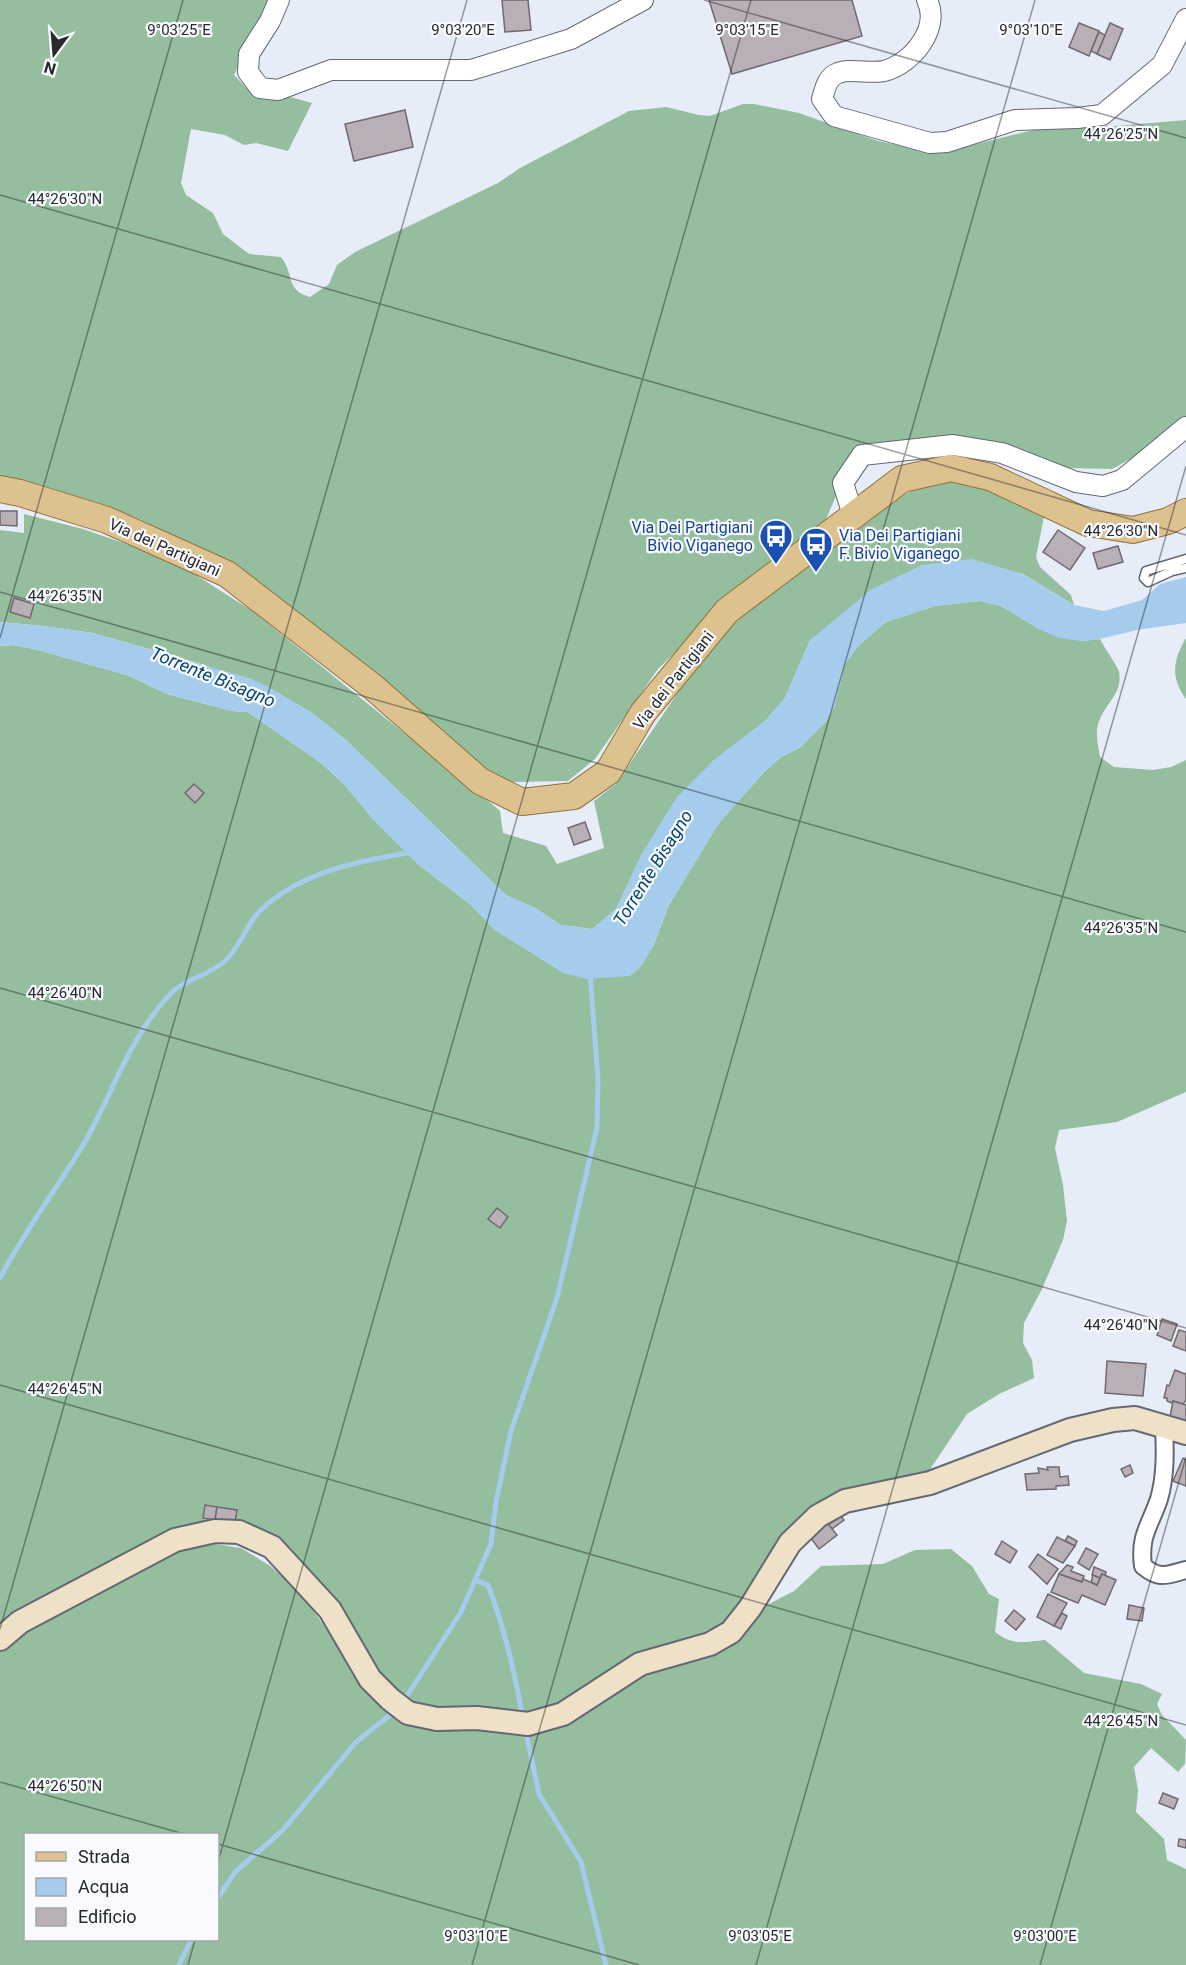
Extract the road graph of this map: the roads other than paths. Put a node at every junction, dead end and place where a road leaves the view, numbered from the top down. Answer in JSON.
{"nodes":[{"id":1,"x":279,"y":0,"type":"edge"},
{"id":2,"x":643,"y":0,"type":"edge"},
{"id":3,"x":927,"y":0,"type":"edge"},
{"id":4,"x":1186,"y":19,"type":"edge"},
{"id":5,"x":1186,"y":427,"type":"edge"},
{"id":6,"x":0,"y":489,"type":"edge"},
{"id":7,"x":1186,"y":512,"type":"edge"},
{"id":8,"x":853,"y":514,"type":"junction"},
{"id":9,"x":1186,"y":559,"type":"edge"},
{"id":10,"x":1186,"y":568,"type":"edge"},
{"id":11,"x":1164,"y":1425,"type":"junction"},
{"id":12,"x":1186,"y":1432,"type":"edge"},
{"id":13,"x":1186,"y":1570,"type":"edge"},
{"id":14,"x":0,"y":1639,"type":"edge"}],
"edges":[{"from":1,"to":2,"type":"street"},
{"from":3,"to":4,"type":"street"},
{"from":5,"to":8,"type":"street"},
{"from":6,"to":8,"type":"main road","name":"Via dei Partigiani"},
{"from":7,"to":8,"type":"main road","name":"Via dei Partigiani"},
{"from":9,"to":10,"type":"lane"},
{"from":11,"to":12,"type":"main road"},
{"from":11,"to":13,"type":"street"},
{"from":11,"to":14,"type":"main road"}]}
